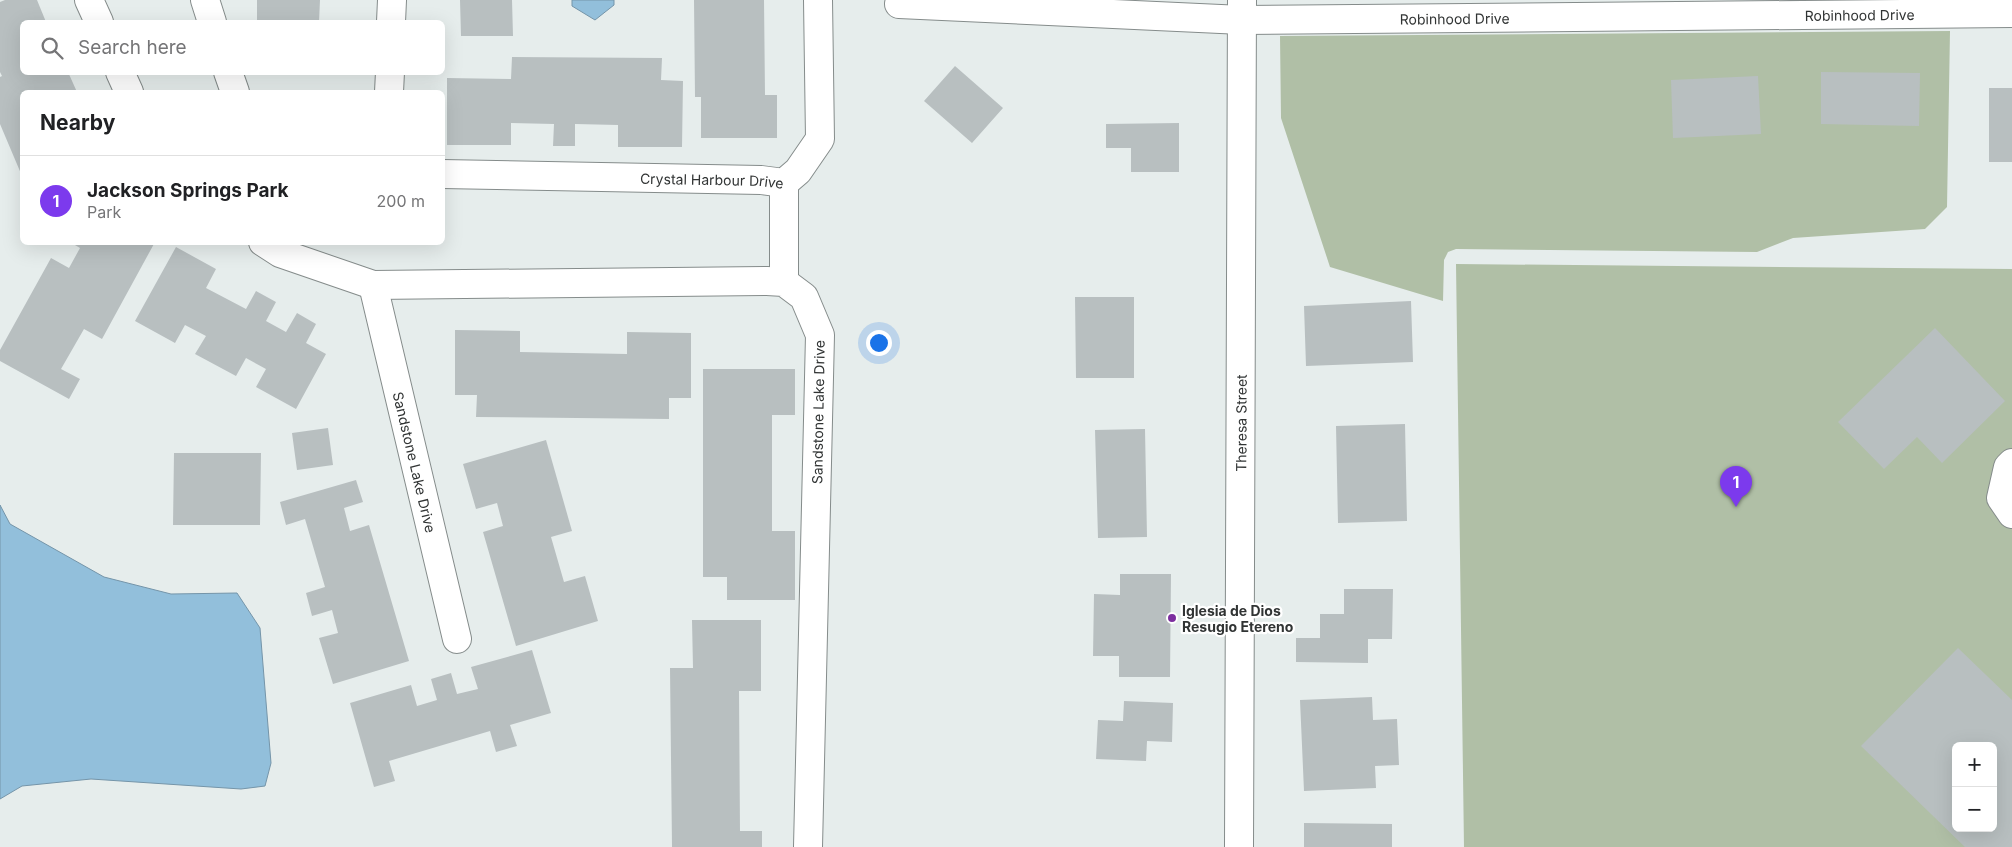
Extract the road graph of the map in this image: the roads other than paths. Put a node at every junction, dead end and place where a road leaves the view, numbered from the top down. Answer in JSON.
{"nodes":[{"id":1,"x":90,"y":0,"type":"edge"},
{"id":2,"x":205,"y":0,"type":"edge"},
{"id":3,"x":392,"y":0,"type":"edge"},
{"id":4,"x":818,"y":0,"type":"edge"},
{"id":5,"x":899,"y":4,"type":"dead end"},
{"id":6,"x":1242,"y":10,"type":"edge"},
{"id":7,"x":2012,"y":13,"type":"edge"},
{"id":8,"x":98,"y":20,"type":"edge"},
{"id":9,"x":211,"y":20,"type":"edge"},
{"id":10,"x":391,"y":20,"type":"edge"},
{"id":11,"x":121,"y":75,"type":"edge"},
{"id":12,"x":229,"y":75,"type":"edge"},
{"id":13,"x":390,"y":75,"type":"edge"},
{"id":14,"x":128,"y":90,"type":"edge"},
{"id":15,"x":234,"y":90,"type":"edge"},
{"id":16,"x":389,"y":90,"type":"edge"},
{"id":17,"x":445,"y":174,"type":"edge"},
{"id":18,"x":784,"y":183,"type":"junction"},
{"id":19,"x":268,"y":245,"type":"edge"},
{"id":20,"x":784,"y":282,"type":"junction"},
{"id":21,"x":373,"y":285,"type":"junction"},
{"id":22,"x":2012,"y":463,"type":"edge"},
{"id":23,"x":2012,"y":514,"type":"edge"},
{"id":24,"x":458,"y":639,"type":"dead end"},
{"id":25,"x":808,"y":847,"type":"edge"},
{"id":26,"x":1239,"y":847,"type":"edge"}],
"edges":[{"from":1,"to":8,"type":"street"},
{"from":2,"to":9,"type":"street"},
{"from":3,"to":10,"type":"street"},
{"from":4,"to":18,"type":"street","name":"Crystal Harbour Drive"},
{"from":5,"to":6,"type":"street","name":"Robinhood Drive"},
{"from":6,"to":7,"type":"street","name":"Robinhood Drive"},
{"from":6,"to":26,"type":"street","name":"Theresa Street"},
{"from":11,"to":14,"type":"street"},
{"from":12,"to":15,"type":"street"},
{"from":13,"to":16,"type":"street"},
{"from":17,"to":18,"type":"street","name":"Crystal Harbour Drive"},
{"from":18,"to":20,"type":"street"},
{"from":19,"to":21,"type":"street"},
{"from":20,"to":21,"type":"street"},
{"from":20,"to":25,"type":"street","name":"Sandstone Lake Drive"},
{"from":21,"to":24,"type":"street","name":"Sandstone Lake Drive"},
{"from":22,"to":23,"type":"street"}]}
